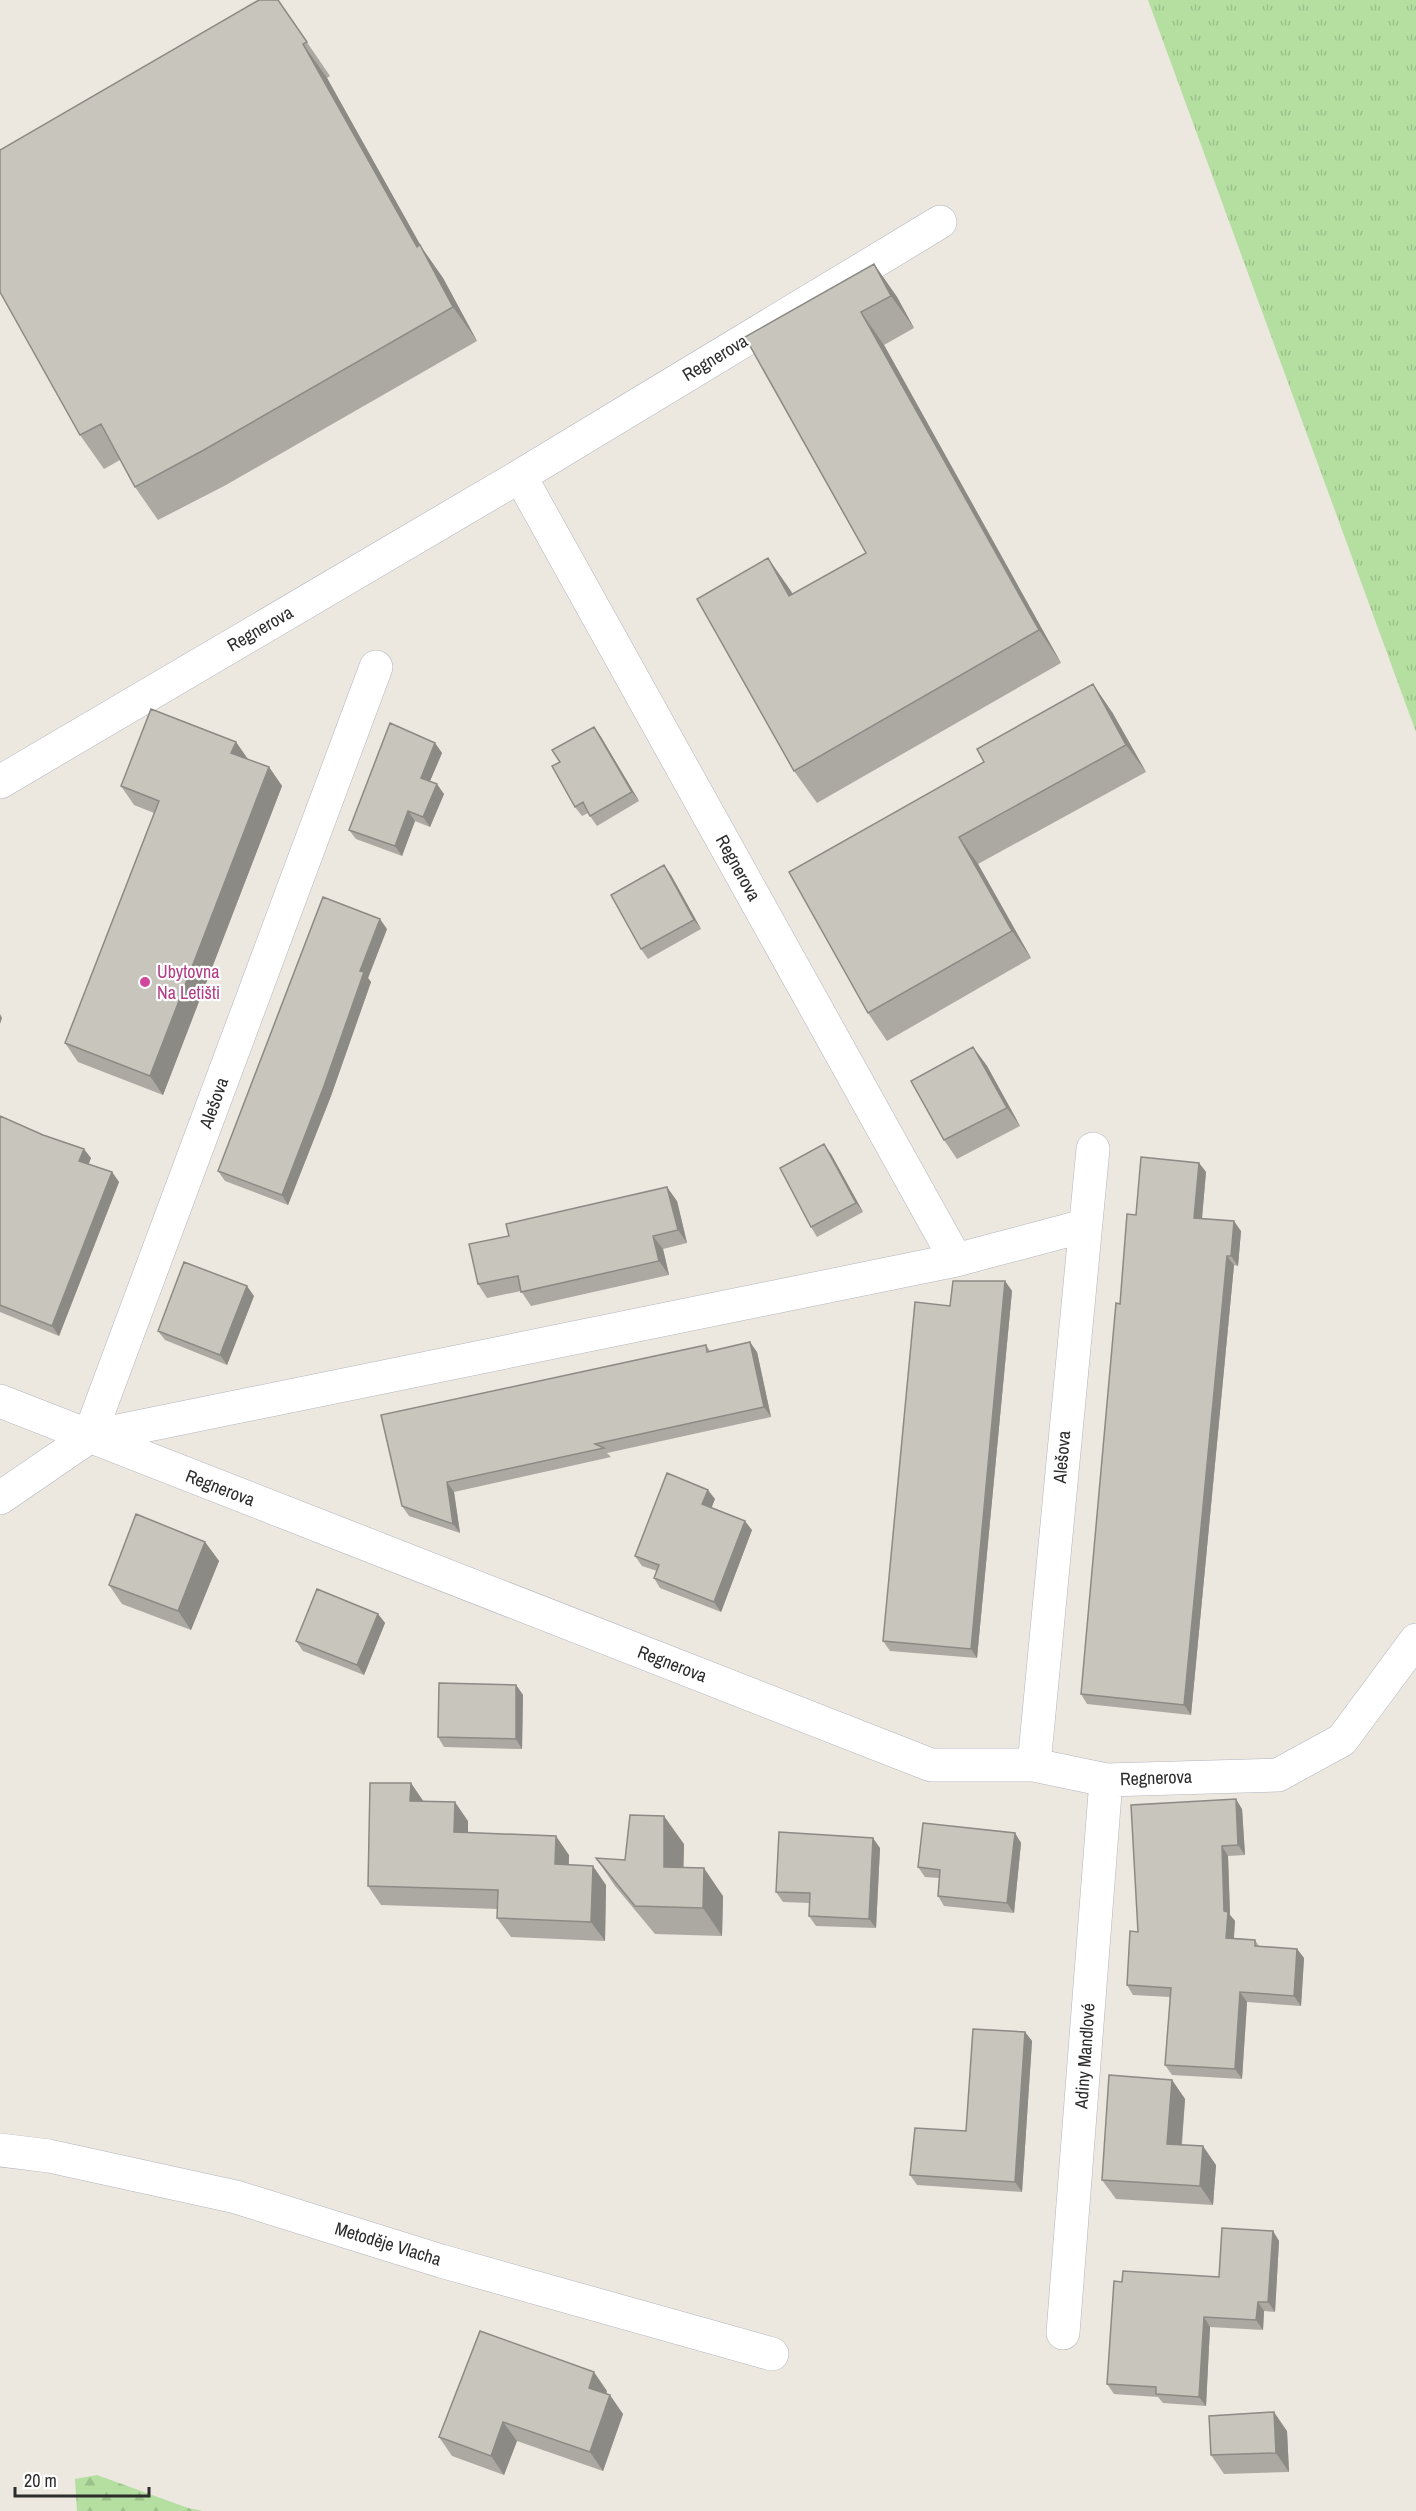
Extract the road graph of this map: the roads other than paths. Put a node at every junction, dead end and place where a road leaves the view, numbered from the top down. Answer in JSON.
{"nodes":[{"id":1,"x":940,"y":222,"type":"dead end"},
{"id":2,"x":520,"y":476,"type":"junction"},
{"id":3,"x":376,"y":667,"type":"dead end"},
{"id":4,"x":0,"y":782,"type":"edge"},
{"id":5,"x":1093,"y":1149,"type":"dead end"},
{"id":6,"x":1084,"y":1226,"type":"junction"},
{"id":7,"x":956,"y":1260,"type":"junction"},
{"id":8,"x":0,"y":1401,"type":"edge"},
{"id":9,"x":89,"y":1437,"type":"junction"},
{"id":10,"x":0,"y":1498,"type":"edge"},
{"id":11,"x":1416,"y":1641,"type":"edge"},
{"id":12,"x":1034,"y":1765,"type":"junction"},
{"id":13,"x":1106,"y":1780,"type":"junction"},
{"id":14,"x":0,"y":2150,"type":"edge"},
{"id":15,"x":1063,"y":2333,"type":"dead end"},
{"id":16,"x":772,"y":2354,"type":"dead end"}],
"edges":[{"from":1,"to":2,"type":"street","name":"Regnerova"},
{"from":2,"to":4,"type":"street","name":"Regnerova"},
{"from":2,"to":7,"type":"street","name":"Regnerova"},
{"from":3,"to":9,"type":"street","name":"Alešova"},
{"from":5,"to":6,"type":"street","name":"Alešova"},
{"from":6,"to":7,"type":"street"},
{"from":6,"to":12,"type":"street","name":"Alešova"},
{"from":7,"to":9,"type":"street"},
{"from":8,"to":9,"type":"street","name":"Regnerova"},
{"from":9,"to":10,"type":"street"},
{"from":9,"to":12,"type":"street","name":"Regnerova"},
{"from":11,"to":13,"type":"street","name":"Regnerova"},
{"from":12,"to":13,"type":"street","name":"Regnerova"},
{"from":13,"to":15,"type":"street","name":"Adiny Mandlové"},
{"from":14,"to":16,"type":"street","name":"Metoděje Vlacha"}]}
